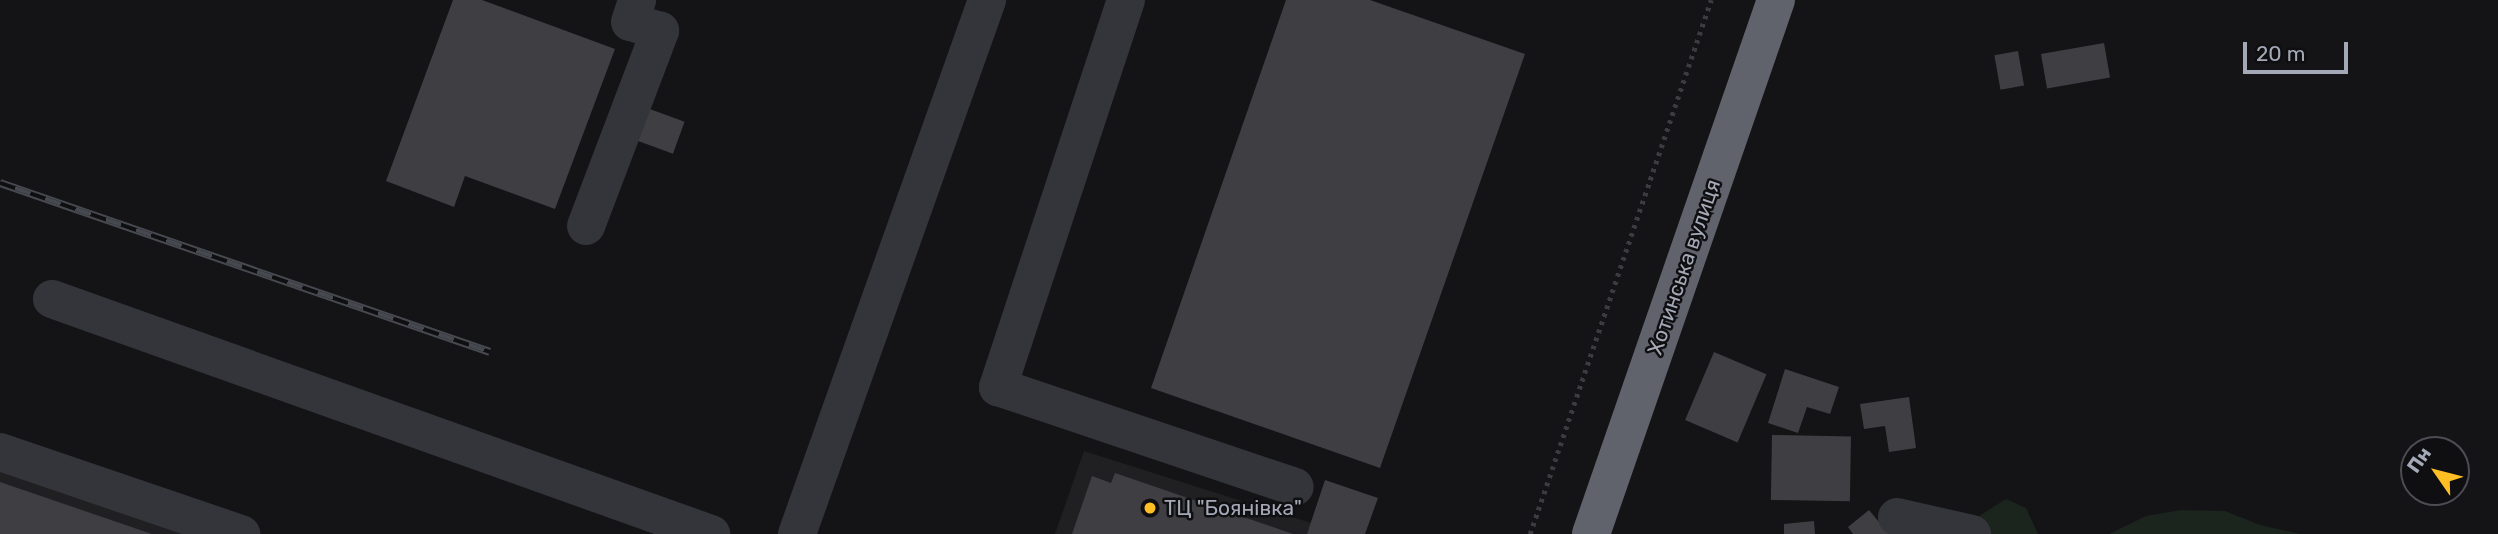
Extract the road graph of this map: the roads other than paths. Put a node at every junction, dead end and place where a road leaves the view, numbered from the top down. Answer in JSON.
{"nodes":[{"id":1,"x":637,"y":0,"type":"edge"},
{"id":2,"x":987,"y":0,"type":"edge"},
{"id":3,"x":1126,"y":0,"type":"edge"},
{"id":4,"x":1776,"y":0,"type":"edge"},
{"id":5,"x":586,"y":226,"type":"dead end"},
{"id":6,"x":52,"y":299,"type":"dead end"},
{"id":7,"x":0,"y":452,"type":"edge"},
{"id":8,"x":1295,"y":486,"type":"dead end"},
{"id":9,"x":1897,"y":517,"type":"dead end"},
{"id":10,"x":631,"y":521,"type":"edge"},
{"id":11,"x":241,"y":534,"type":"edge"},
{"id":12,"x":711,"y":534,"type":"edge"},
{"id":13,"x":797,"y":534,"type":"edge"},
{"id":14,"x":1591,"y":534,"type":"edge"},
{"id":15,"x":1972,"y":534,"type":"edge"}],
"edges":[{"from":1,"to":5,"type":"lane"},
{"from":2,"to":13,"type":"lane"},
{"from":3,"to":8,"type":"lane"},
{"from":4,"to":14,"type":"highway","name":"Хотинська вулиця"},
{"from":6,"to":10,"type":"lane"},
{"from":7,"to":11,"type":"lane"},
{"from":9,"to":15,"type":"lane"},
{"from":10,"to":12,"type":"lane"}]}
